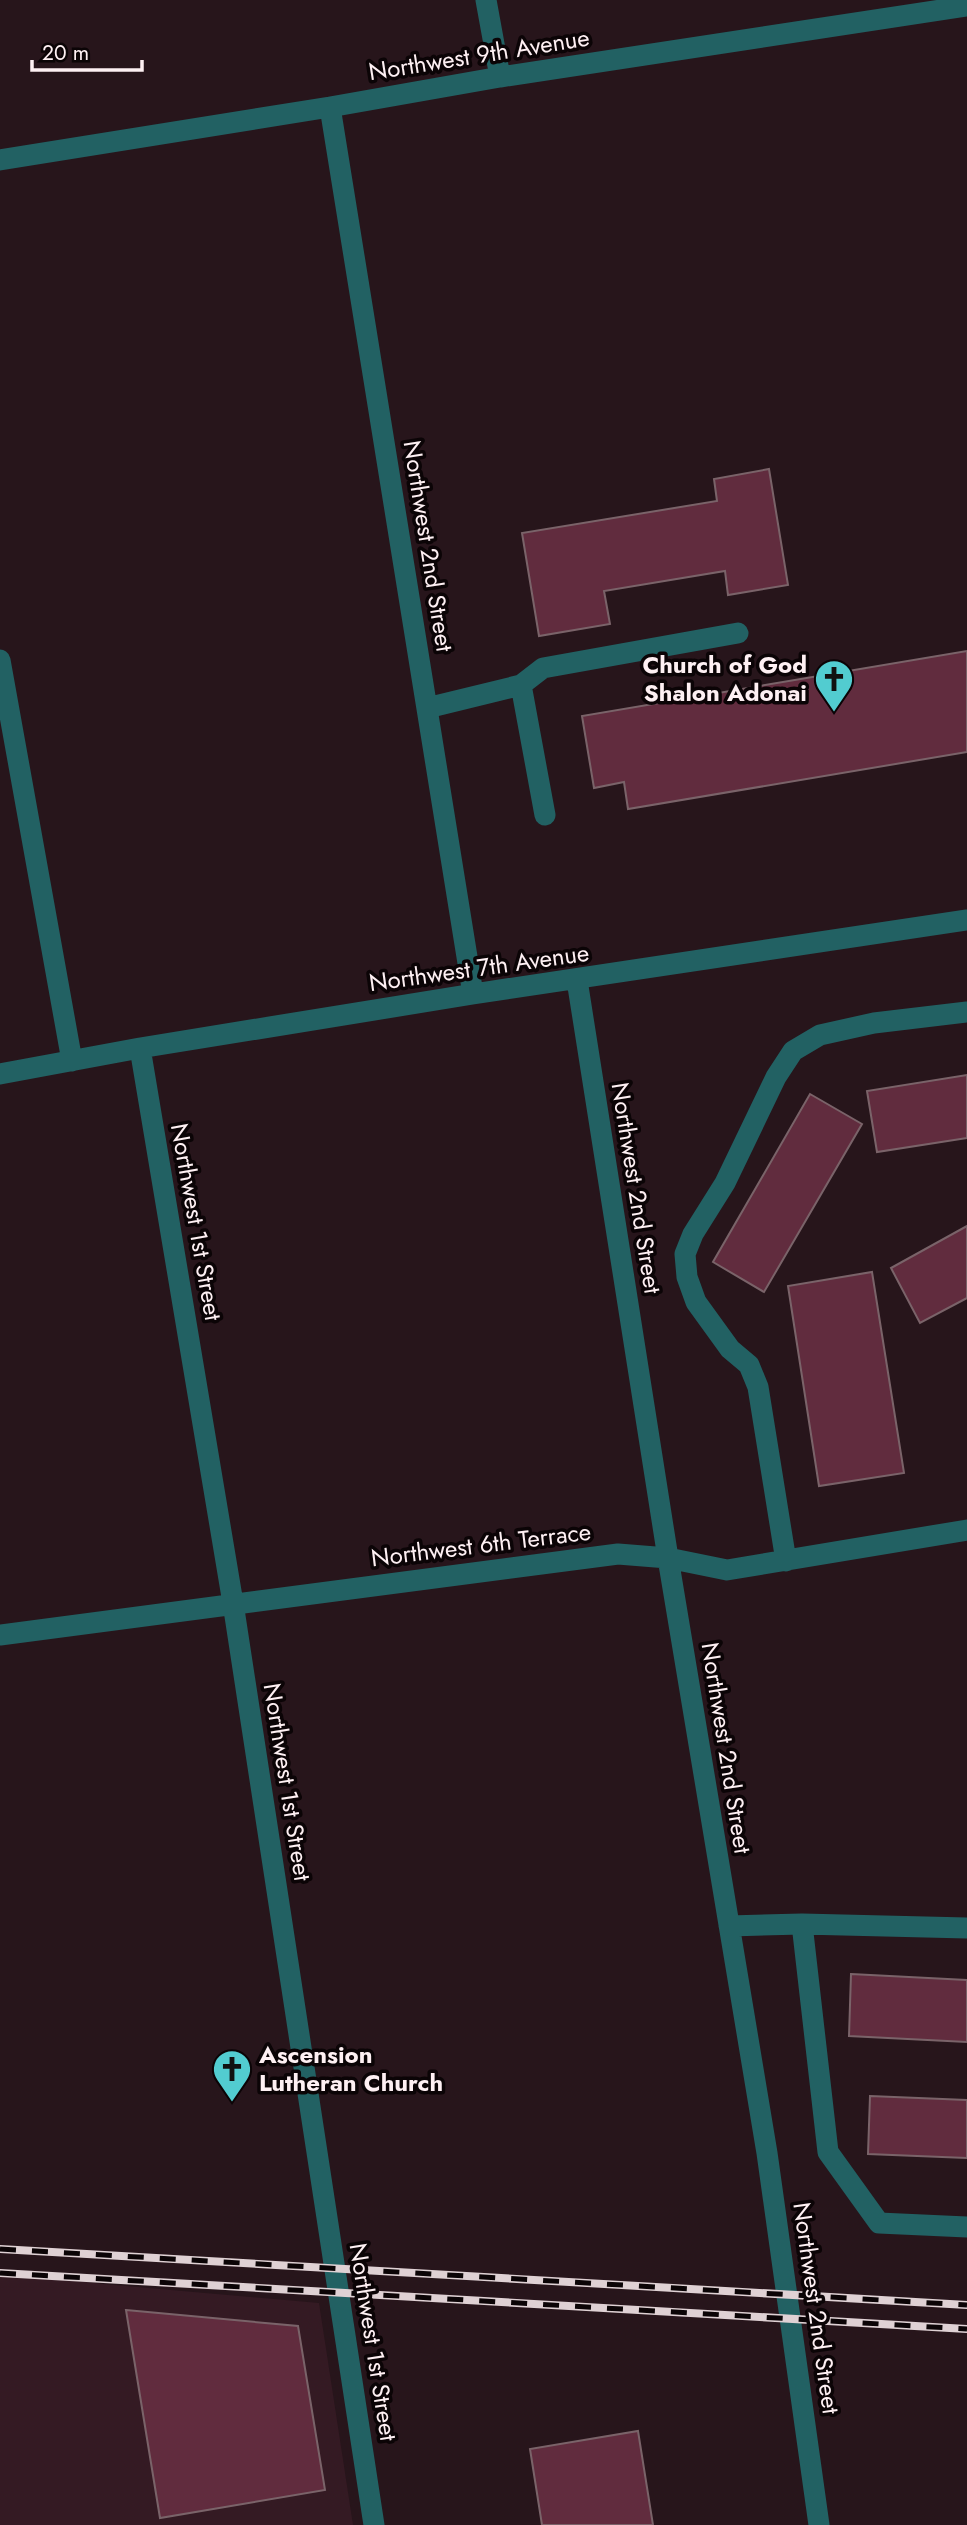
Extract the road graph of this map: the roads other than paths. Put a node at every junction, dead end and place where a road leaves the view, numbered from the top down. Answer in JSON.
{"nodes":[{"id":1,"x":485,"y":0,"type":"edge"},
{"id":2,"x":967,"y":6,"type":"edge"},
{"id":3,"x":500,"y":77,"type":"junction"},
{"id":4,"x":330,"y":107,"type":"junction"},
{"id":5,"x":0,"y":160,"type":"edge"},
{"id":6,"x":737,"y":633,"type":"dead end"},
{"id":7,"x":0,"y":660,"type":"edge"},
{"id":8,"x":521,"y":685,"type":"junction"},
{"id":9,"x":427,"y":708,"type":"junction"},
{"id":10,"x":545,"y":815,"type":"dead end"},
{"id":11,"x":967,"y":920,"type":"edge"},
{"id":12,"x":577,"y":980,"type":"junction"},
{"id":13,"x":473,"y":994,"type":"junction"},
{"id":14,"x":967,"y":1012,"type":"edge"},
{"id":15,"x":140,"y":1048,"type":"junction"},
{"id":16,"x":72,"y":1061,"type":"junction"},
{"id":17,"x":0,"y":1074,"type":"edge"},
{"id":18,"x":967,"y":1530,"type":"edge"},
{"id":19,"x":668,"y":1558,"type":"junction"},
{"id":20,"x":786,"y":1561,"type":"junction"},
{"id":21,"x":233,"y":1603,"type":"junction"},
{"id":22,"x":0,"y":1635,"type":"edge"},
{"id":23,"x":802,"y":1924,"type":"junction"},
{"id":24,"x":729,"y":1926,"type":"junction"},
{"id":25,"x":967,"y":1928,"type":"edge"},
{"id":26,"x":967,"y":2227,"type":"edge"},
{"id":27,"x":374,"y":2525,"type":"edge"},
{"id":28,"x":819,"y":2525,"type":"edge"}],
"edges":[{"from":1,"to":3,"type":"street"},
{"from":2,"to":3,"type":"street","name":"Northwest 9th Avenue"},
{"from":3,"to":4,"type":"street","name":"Northwest 9th Avenue"},
{"from":4,"to":5,"type":"street","name":"Northwest 9th Avenue"},
{"from":4,"to":9,"type":"street","name":"Northwest 2nd Street"},
{"from":6,"to":8,"type":"street"},
{"from":7,"to":16,"type":"street"},
{"from":8,"to":9,"type":"street"},
{"from":8,"to":10,"type":"street"},
{"from":9,"to":13,"type":"street","name":"Northwest 2nd Street"},
{"from":11,"to":12,"type":"street","name":"Northwest 7th Avenue"},
{"from":12,"to":13,"type":"street","name":"Northwest 7th Avenue"},
{"from":12,"to":19,"type":"street","name":"Northwest 2nd Street"},
{"from":13,"to":15,"type":"street","name":"Northwest 7th Avenue"},
{"from":14,"to":20,"type":"street"},
{"from":15,"to":16,"type":"street","name":"Northwest 7th Avenue"},
{"from":15,"to":21,"type":"street","name":"Northwest 1st Street"},
{"from":16,"to":17,"type":"street","name":"Northwest 7th Avenue"},
{"from":18,"to":20,"type":"street","name":"Northwest 6th Terrace"},
{"from":19,"to":20,"type":"street","name":"Northwest 6th Terrace"},
{"from":19,"to":21,"type":"street","name":"Northwest 6th Terrace"},
{"from":19,"to":24,"type":"street","name":"Northwest 2nd Street"},
{"from":21,"to":22,"type":"street","name":"Northwest 6th Terrace"},
{"from":21,"to":27,"type":"street","name":"Northwest 1st Street"},
{"from":23,"to":24,"type":"street"},
{"from":23,"to":25,"type":"street"},
{"from":23,"to":26,"type":"street"},
{"from":24,"to":28,"type":"street","name":"Northwest 2nd Street"}]}
